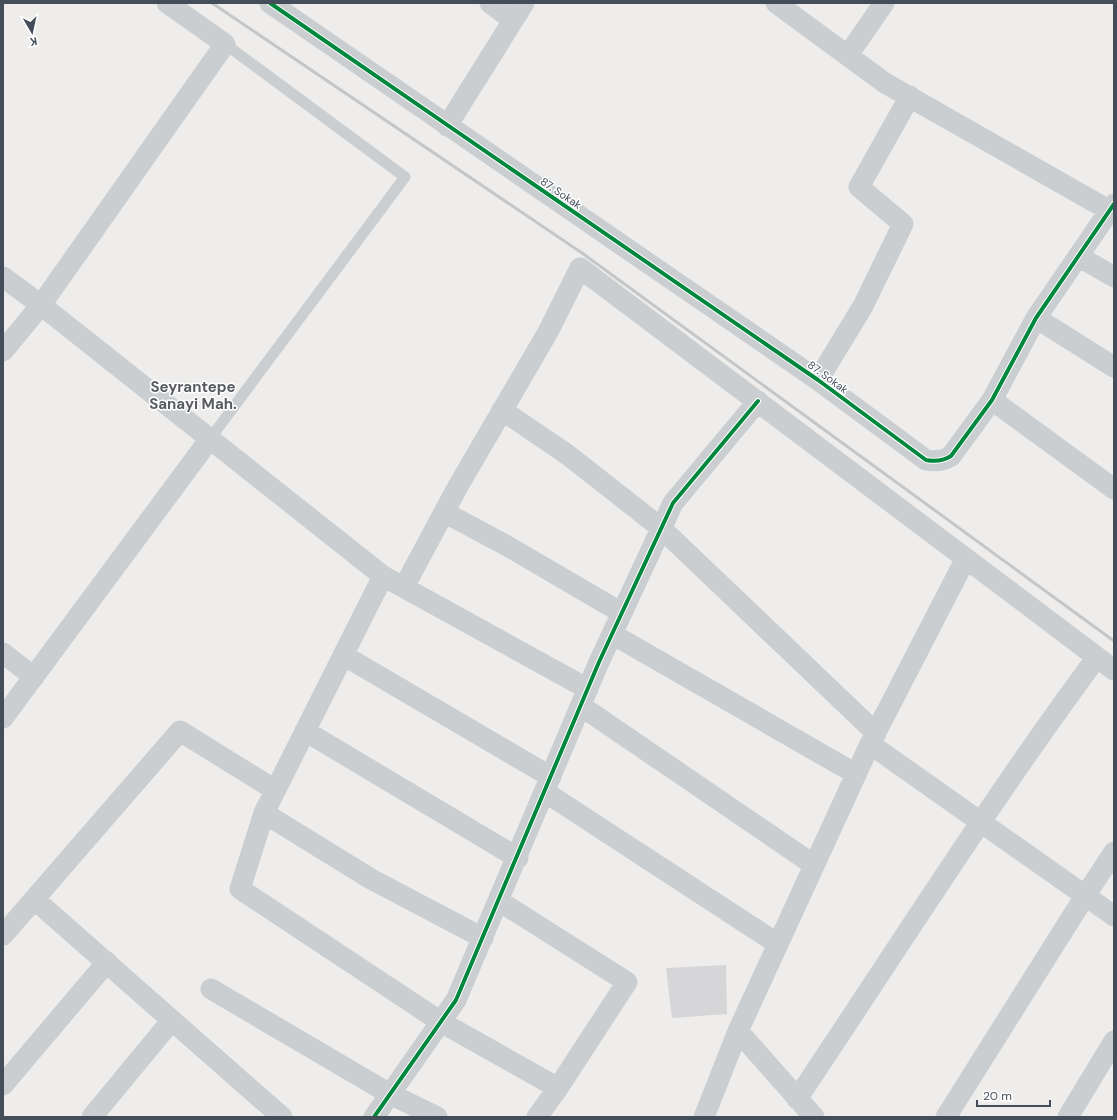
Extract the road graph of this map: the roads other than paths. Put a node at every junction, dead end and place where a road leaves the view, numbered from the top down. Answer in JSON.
{"nodes":[{"id":1,"x":167,"y":3,"type":"edge"},
{"id":2,"x":270,"y":3,"type":"edge"},
{"id":3,"x":490,"y":3,"type":"edge"},
{"id":4,"x":776,"y":3,"type":"edge"},
{"id":5,"x":884,"y":3,"type":"edge"},
{"id":6,"x":518,"y":11,"type":"edge"},
{"id":7,"x":225,"y":44,"type":"junction"},
{"id":8,"x":848,"y":55,"type":"junction"},
{"id":9,"x":910,"y":96,"type":"junction"},
{"id":10,"x":447,"y":126,"type":"junction"},
{"id":11,"x":1112,"y":209,"type":"edge"},
{"id":12,"x":1078,"y":256,"type":"junction"},
{"id":13,"x":3,"y":277,"type":"edge"},
{"id":14,"x":1114,"y":278,"type":"edge"},
{"id":15,"x":41,"y":305,"type":"junction"},
{"id":16,"x":1036,"y":318,"type":"junction"},
{"id":17,"x":3,"y":351,"type":"edge"},
{"id":18,"x":1114,"y":366,"type":"edge"},
{"id":19,"x":818,"y":380,"type":"junction"},
{"id":20,"x":992,"y":400,"type":"junction"},
{"id":21,"x":758,"y":401,"type":"junction"},
{"id":22,"x":502,"y":410,"type":"junction"},
{"id":23,"x":210,"y":440,"type":"junction"},
{"id":24,"x":1114,"y":489,"type":"edge"},
{"id":25,"x":444,"y":512,"type":"junction"},
{"id":26,"x":661,"y":528,"type":"junction"},
{"id":27,"x":966,"y":558,"type":"junction"},
{"id":28,"x":383,"y":576,"type":"junction"},
{"id":29,"x":404,"y":587,"type":"junction"},
{"id":30,"x":622,"y":613,"type":"junction"},
{"id":31,"x":612,"y":634,"type":"junction"},
{"id":32,"x":3,"y":653,"type":"edge"},
{"id":33,"x":343,"y":655,"type":"junction"},
{"id":34,"x":1097,"y":657,"type":"junction"},
{"id":35,"x":1114,"y":670,"type":"edge"},
{"id":36,"x":34,"y":677,"type":"junction"},
{"id":37,"x":584,"y":697,"type":"junction"},
{"id":38,"x":3,"y":718,"type":"edge"},
{"id":39,"x":305,"y":731,"type":"junction"},
{"id":40,"x":873,"y":738,"type":"junction"},
{"id":41,"x":856,"y":774,"type":"junction"},
{"id":42,"x":548,"y":785,"type":"junction"},
{"id":43,"x":275,"y":790,"type":"junction"},
{"id":44,"x":264,"y":813,"type":"junction"},
{"id":45,"x":981,"y":823,"type":"junction"},
{"id":46,"x":1114,"y":852,"type":"edge"},
{"id":47,"x":518,"y":858,"type":"junction"},
{"id":48,"x":814,"y":865,"type":"junction"},
{"id":49,"x":1085,"y":896,"type":"junction"},
{"id":50,"x":34,"y":899,"type":"junction"},
{"id":51,"x":499,"y":901,"type":"junction"},
{"id":52,"x":1114,"y":916,"type":"edge"},
{"id":53,"x":3,"y":935,"type":"edge"},
{"id":54,"x":483,"y":938,"type":"junction"},
{"id":55,"x":778,"y":944,"type":"junction"},
{"id":56,"x":107,"y":962,"type":"junction"},
{"id":57,"x":211,"y":989,"type":"dead end"},
{"id":58,"x":172,"y":1020,"type":"junction"},
{"id":59,"x":441,"y":1022,"type":"junction"},
{"id":60,"x":738,"y":1031,"type":"junction"},
{"id":61,"x":1114,"y":1041,"type":"edge"},
{"id":62,"x":3,"y":1085,"type":"edge"},
{"id":63,"x":558,"y":1088,"type":"junction"},
{"id":64,"x":390,"y":1094,"type":"junction"},
{"id":65,"x":797,"y":1099,"type":"junction"},
{"id":66,"x":92,"y":1117,"type":"edge"},
{"id":67,"x":282,"y":1117,"type":"edge"},
{"id":68,"x":374,"y":1117,"type":"edge"},
{"id":69,"x":437,"y":1117,"type":"edge"},
{"id":70,"x":538,"y":1117,"type":"edge"},
{"id":71,"x":704,"y":1117,"type":"edge"},
{"id":72,"x":814,"y":1117,"type":"edge"},
{"id":73,"x":946,"y":1117,"type":"edge"},
{"id":74,"x":1068,"y":1117,"type":"edge"}],
"edges":[{"from":1,"to":7,"type":"street"},
{"from":2,"to":10,"type":"street","name":"87. Sokak"},
{"from":3,"to":6,"type":"street"},
{"from":4,"to":8,"type":"street"},
{"from":5,"to":8,"type":"street"},
{"from":6,"to":10,"type":"street"},
{"from":7,"to":15,"type":"street"},
{"from":7,"to":23,"type":"lane"},
{"from":8,"to":9,"type":"street"},
{"from":9,"to":11,"type":"street"},
{"from":9,"to":19,"type":"street"},
{"from":10,"to":19,"type":"street","name":"87. Sokak"},
{"from":11,"to":12,"type":"street","name":"87. Sokak"},
{"from":12,"to":14,"type":"street"},
{"from":12,"to":16,"type":"street","name":"87. Sokak"},
{"from":13,"to":15,"type":"street"},
{"from":15,"to":17,"type":"street"},
{"from":15,"to":23,"type":"street"},
{"from":16,"to":18,"type":"street"},
{"from":16,"to":20,"type":"street","name":"87. Sokak"},
{"from":19,"to":20,"type":"street","name":"87. Sokak"},
{"from":20,"to":24,"type":"street"},
{"from":21,"to":22,"type":"street"},
{"from":21,"to":26,"type":"street"},
{"from":21,"to":27,"type":"street"},
{"from":22,"to":25,"type":"street"},
{"from":22,"to":26,"type":"street"},
{"from":23,"to":28,"type":"street"},
{"from":23,"to":36,"type":"street"},
{"from":25,"to":29,"type":"street"},
{"from":25,"to":30,"type":"street"},
{"from":26,"to":30,"type":"street"},
{"from":26,"to":40,"type":"street"},
{"from":27,"to":34,"type":"street"},
{"from":27,"to":40,"type":"street"},
{"from":28,"to":29,"type":"street"},
{"from":28,"to":33,"type":"street"},
{"from":29,"to":37,"type":"street"},
{"from":30,"to":31,"type":"street"},
{"from":31,"to":37,"type":"street"},
{"from":31,"to":41,"type":"street"},
{"from":32,"to":36,"type":"street"},
{"from":33,"to":39,"type":"street"},
{"from":33,"to":42,"type":"street"},
{"from":34,"to":35,"type":"street"},
{"from":34,"to":45,"type":"street"},
{"from":36,"to":38,"type":"street"},
{"from":37,"to":42,"type":"street"},
{"from":37,"to":48,"type":"street"},
{"from":39,"to":43,"type":"street"},
{"from":39,"to":47,"type":"street"},
{"from":40,"to":41,"type":"street"},
{"from":40,"to":45,"type":"street"},
{"from":41,"to":48,"type":"street"},
{"from":42,"to":47,"type":"street"},
{"from":42,"to":55,"type":"street"},
{"from":43,"to":44,"type":"street"},
{"from":43,"to":50,"type":"street"},
{"from":44,"to":54,"type":"street"},
{"from":44,"to":59,"type":"street"},
{"from":45,"to":49,"type":"street"},
{"from":45,"to":65,"type":"street"},
{"from":46,"to":49,"type":"street"},
{"from":47,"to":51,"type":"street"},
{"from":48,"to":55,"type":"street"},
{"from":49,"to":52,"type":"street"},
{"from":49,"to":73,"type":"street"},
{"from":50,"to":53,"type":"street"},
{"from":50,"to":56,"type":"street"},
{"from":51,"to":54,"type":"street"},
{"from":51,"to":63,"type":"street"},
{"from":54,"to":59,"type":"street"},
{"from":55,"to":60,"type":"street"},
{"from":56,"to":58,"type":"street"},
{"from":56,"to":62,"type":"street"},
{"from":57,"to":64,"type":"street"},
{"from":58,"to":66,"type":"street"},
{"from":58,"to":67,"type":"street"},
{"from":59,"to":63,"type":"street"},
{"from":59,"to":64,"type":"street"},
{"from":60,"to":65,"type":"street"},
{"from":60,"to":71,"type":"street"},
{"from":61,"to":74,"type":"street"},
{"from":63,"to":70,"type":"street"},
{"from":64,"to":68,"type":"street"},
{"from":64,"to":69,"type":"street"},
{"from":65,"to":72,"type":"street"}]}
